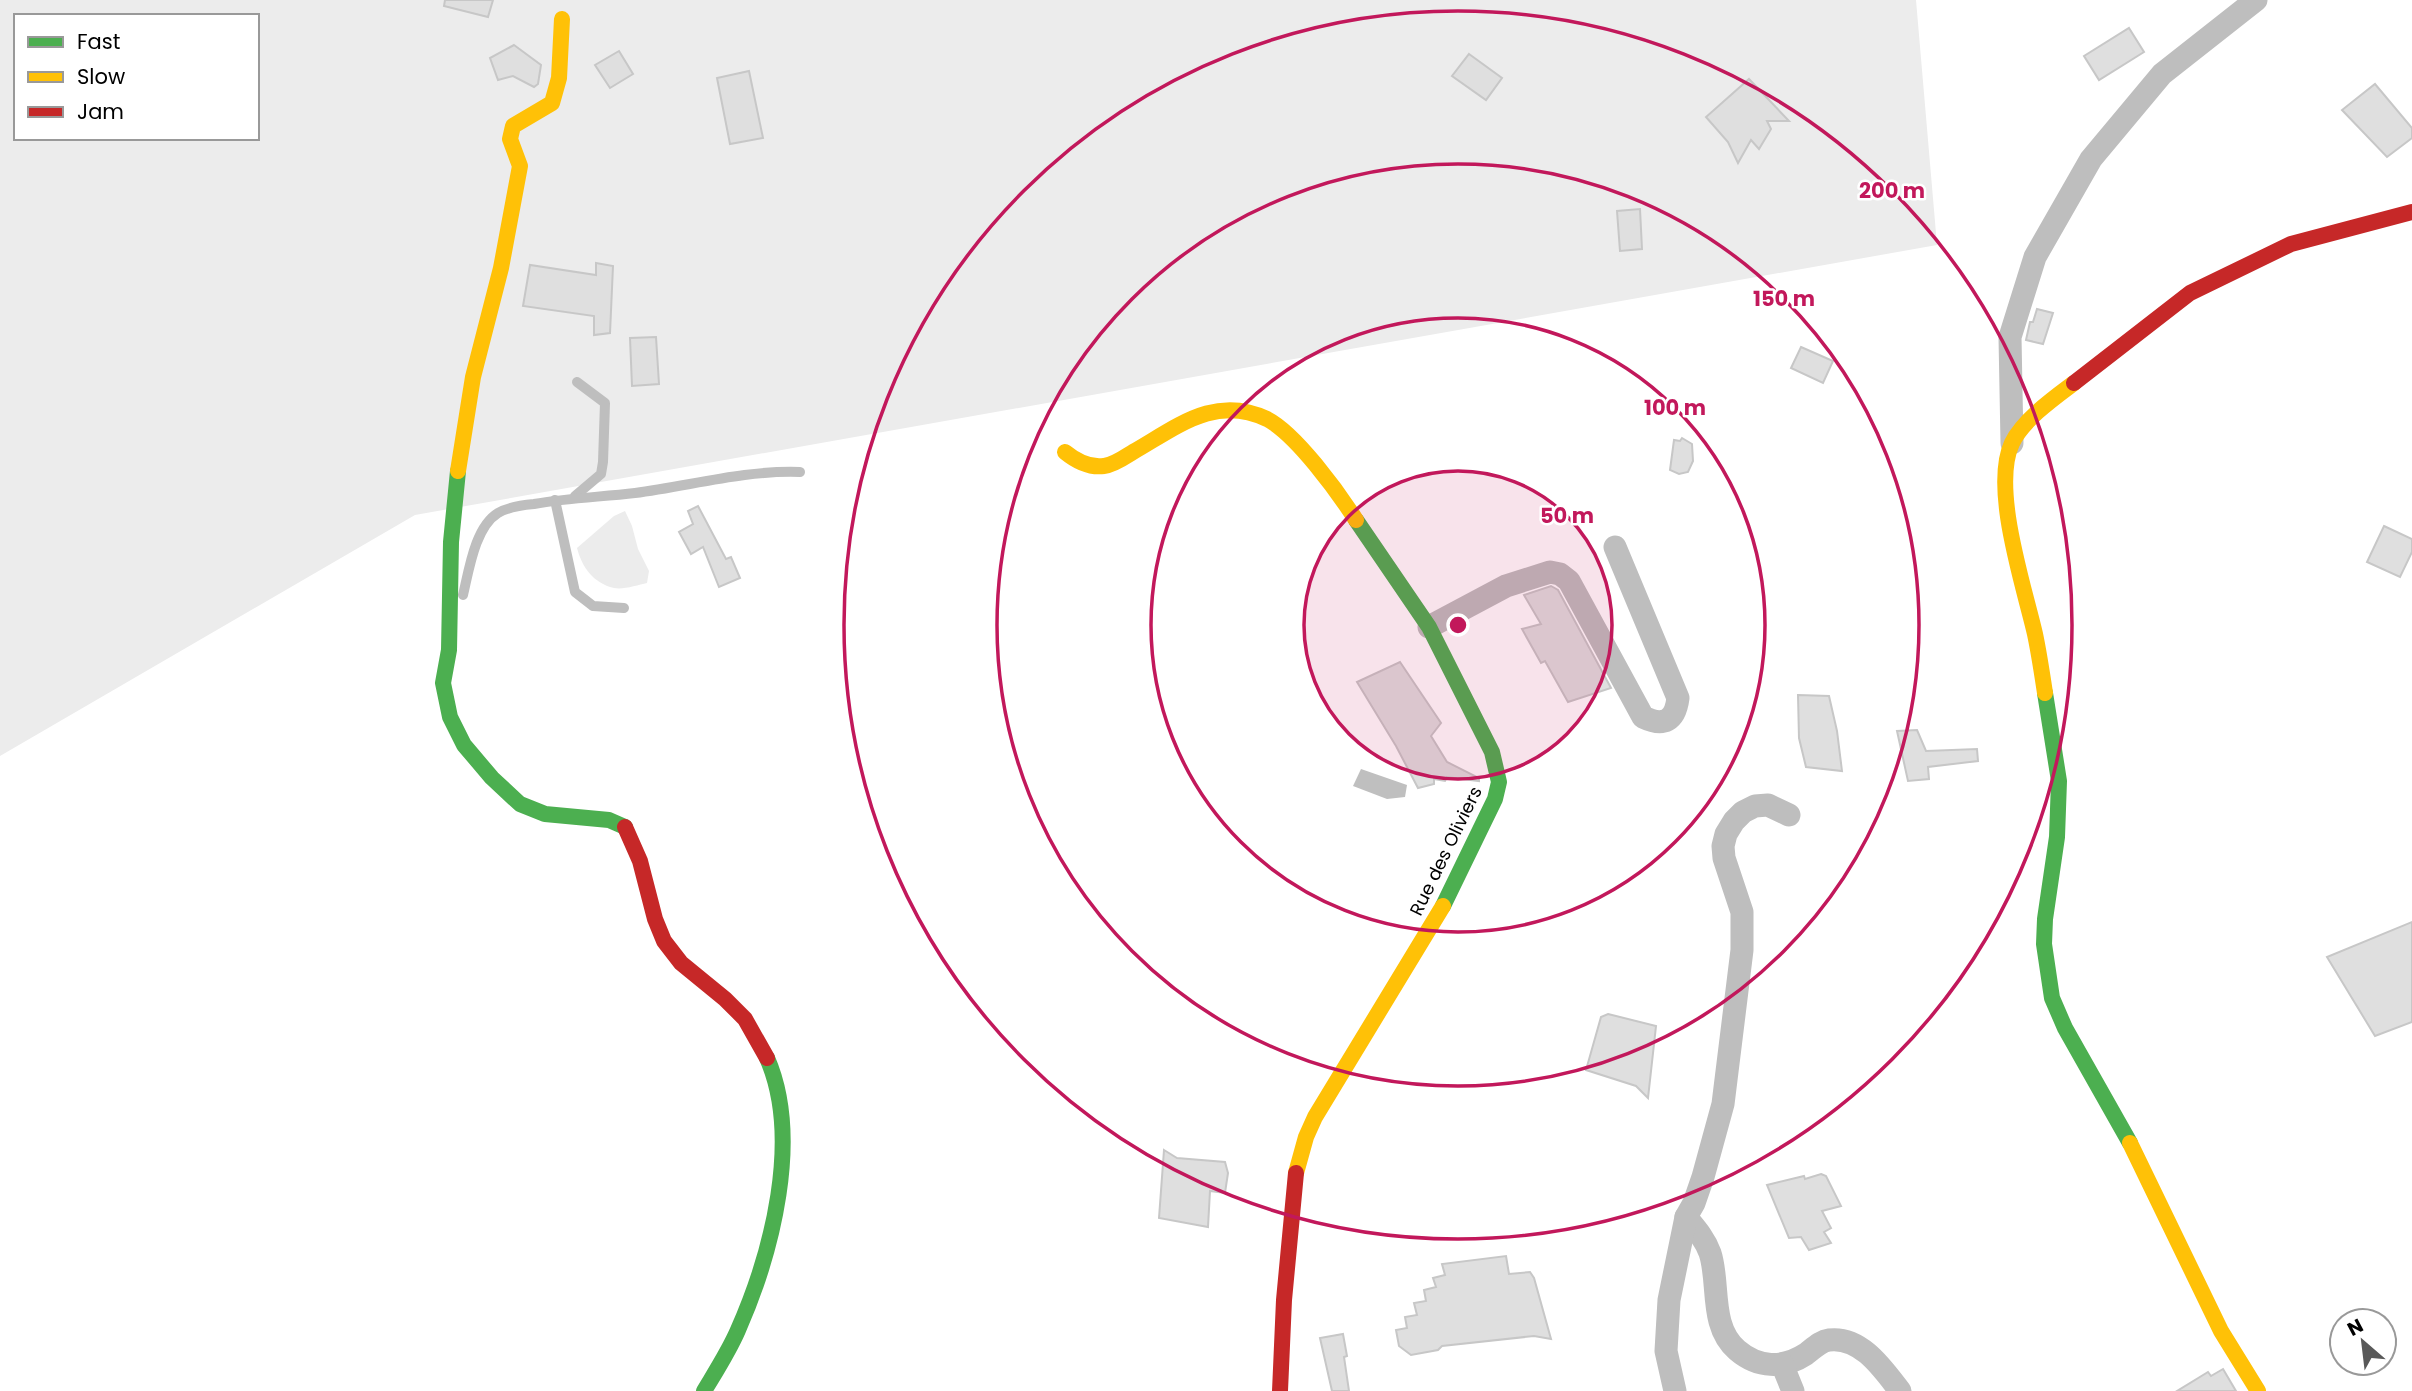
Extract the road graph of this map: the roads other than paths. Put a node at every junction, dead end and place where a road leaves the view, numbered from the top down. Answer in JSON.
{"nodes":[{"id":1,"x":2256,"y":0,"type":"edge"},
{"id":2,"x":562,"y":19,"type":"dead end"},
{"id":3,"x":2412,"y":212,"type":"edge"},
{"id":4,"x":577,"y":382,"type":"dead end"},
{"id":5,"x":2012,"y":443,"type":"junction"},
{"id":6,"x":1065,"y":452,"type":"dead end"},
{"id":7,"x":800,"y":472,"type":"dead end"},
{"id":8,"x":575,"y":497,"type":"junction"},
{"id":9,"x":555,"y":500,"type":"junction"},
{"id":10,"x":1615,"y":547,"type":"dead end"},
{"id":11,"x":624,"y":608,"type":"dead end"},
{"id":12,"x":1429,"y":627,"type":"junction"},
{"id":13,"x":449,"y":650,"type":"junction"},
{"id":14,"x":1789,"y":815,"type":"dead end"},
{"id":15,"x":1686,"y":1217,"type":"junction"},
{"id":16,"x":1782,"y":1364,"type":"junction"},
{"id":17,"x":704,"y":1391,"type":"edge"},
{"id":18,"x":1280,"y":1391,"type":"edge"},
{"id":19,"x":1675,"y":1391,"type":"edge"},
{"id":20,"x":1793,"y":1391,"type":"edge"},
{"id":21,"x":1900,"y":1391,"type":"edge"},
{"id":22,"x":2258,"y":1391,"type":"edge"}],
"edges":[{"from":1,"to":5,"type":"street"},
{"from":2,"to":13,"type":"street"},
{"from":3,"to":5,"type":"street"},
{"from":4,"to":8,"type":"lane"},
{"from":5,"to":22,"type":"street"},
{"from":6,"to":12,"type":"street","name":"Rue des Oliviers"},
{"from":7,"to":8,"type":"lane"},
{"from":8,"to":9,"type":"lane"},
{"from":9,"to":11,"type":"lane"},
{"from":9,"to":13,"type":"lane"},
{"from":10,"to":12,"type":"street"},
{"from":12,"to":18,"type":"street","name":"Rue des Oliviers"},
{"from":13,"to":17,"type":"street"},
{"from":14,"to":15,"type":"street"},
{"from":15,"to":16,"type":"street"},
{"from":15,"to":19,"type":"street"},
{"from":16,"to":20,"type":"street"},
{"from":16,"to":21,"type":"street"}]}
